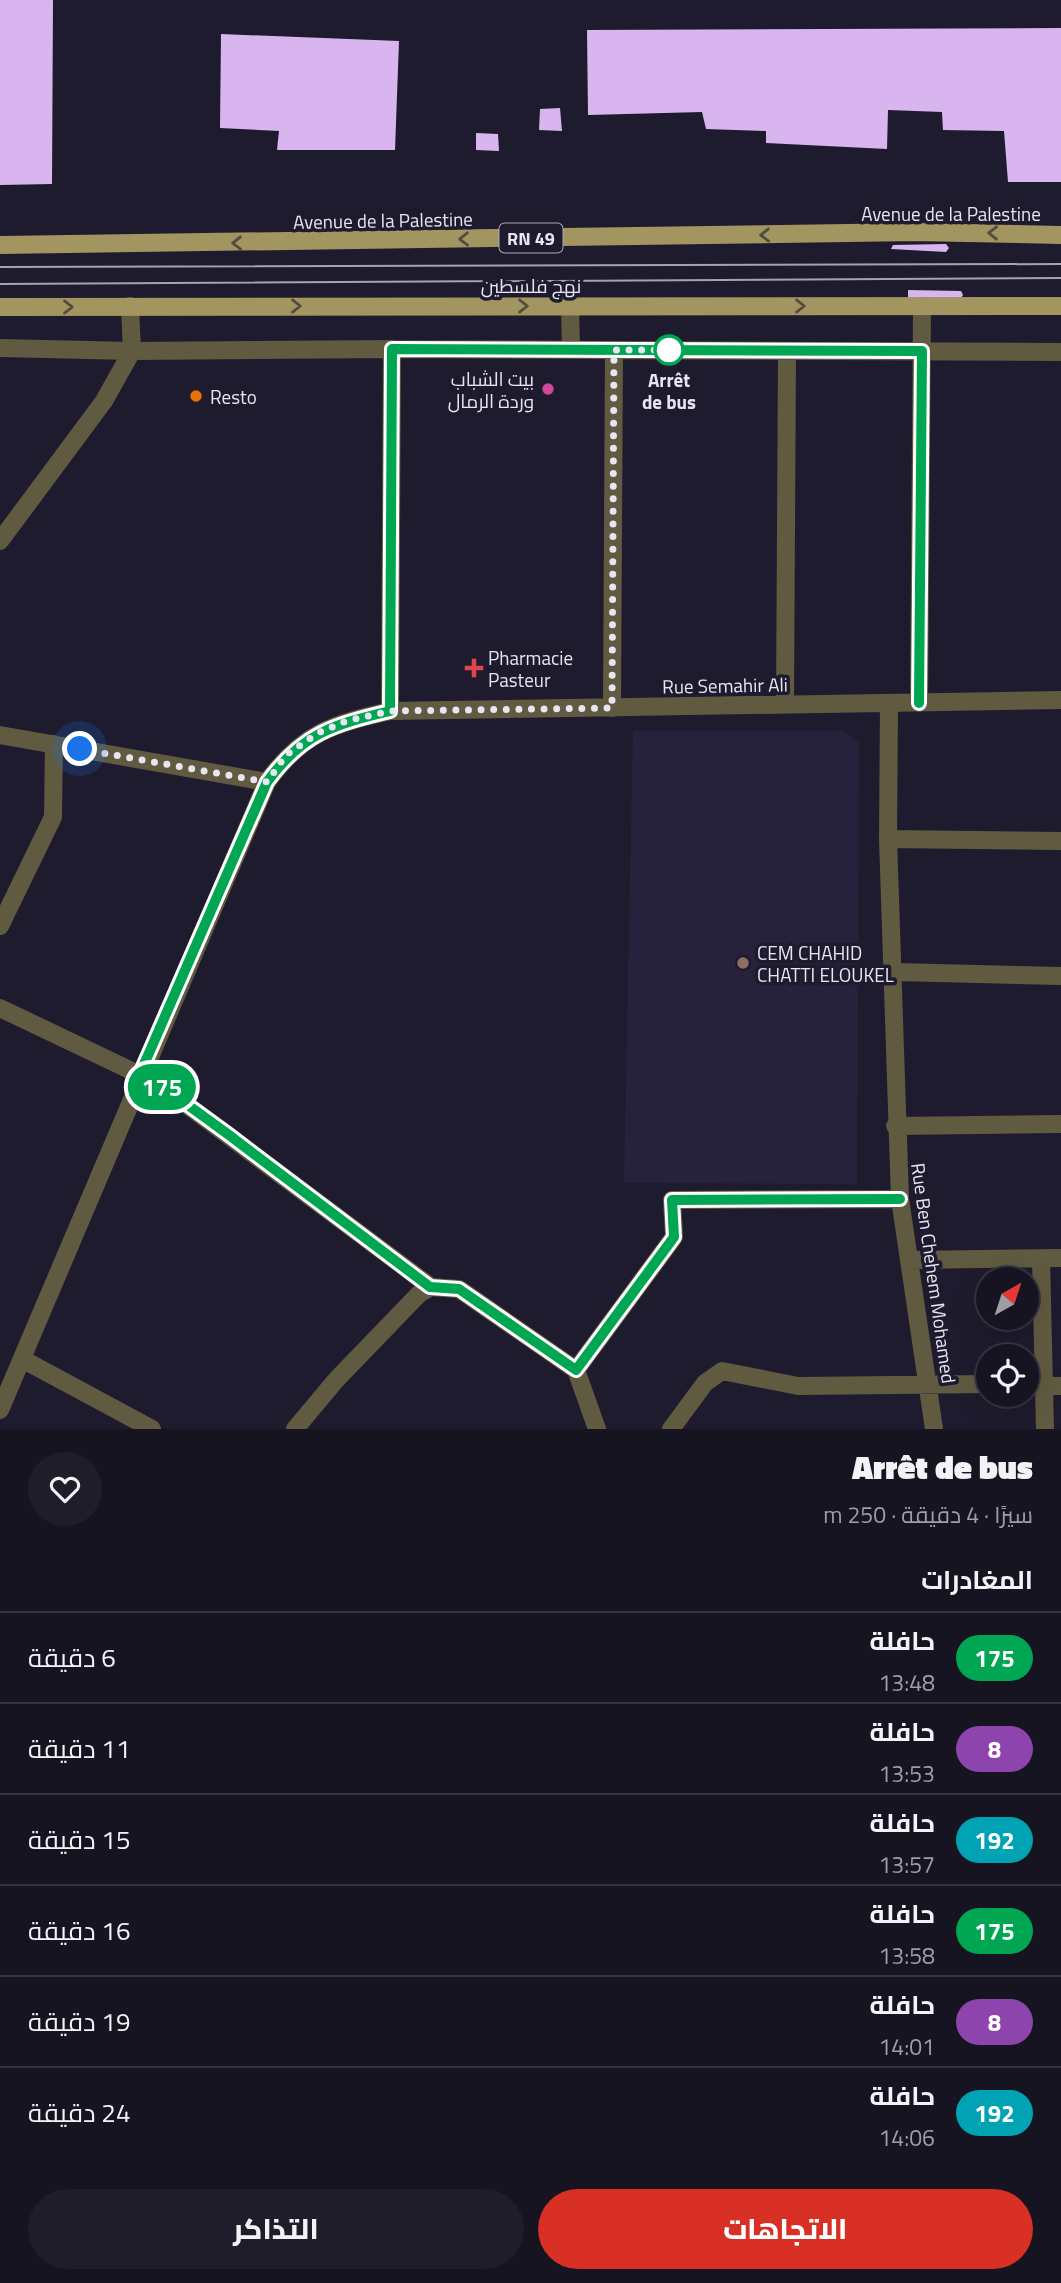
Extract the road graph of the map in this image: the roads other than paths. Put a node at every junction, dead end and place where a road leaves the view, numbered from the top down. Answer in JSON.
{"nodes":[{"id":1,"x":1061,"y":235,"type":"edge"},
{"id":2,"x":0,"y":245,"type":"edge"},
{"id":3,"x":130,"y":306,"type":"junction"},
{"id":4,"x":570,"y":306,"type":"junction"},
{"id":5,"x":922,"y":306,"type":"junction"},
{"id":6,"x":1061,"y":306,"type":"edge"},
{"id":7,"x":0,"y":307,"type":"edge"},
{"id":8,"x":0,"y":348,"type":"edge"},
{"id":9,"x":392,"y":349,"type":"junction"},
{"id":10,"x":571,"y":350,"type":"junction"},
{"id":11,"x":614,"y":350,"type":"junction"},
{"id":12,"x":132,"y":351,"type":"junction"},
{"id":13,"x":788,"y":351,"type":"junction"},
{"id":14,"x":922,"y":351,"type":"junction"},
{"id":15,"x":1061,"y":352,"type":"edge"},
{"id":16,"x":0,"y":541,"type":"edge"},
{"id":17,"x":1061,"y":700,"type":"edge"},
{"id":18,"x":889,"y":703,"type":"junction"},
{"id":19,"x":919,"y":703,"type":"junction"},
{"id":20,"x":785,"y":704,"type":"junction"},
{"id":21,"x":612,"y":708,"type":"junction"},
{"id":22,"x":390,"y":711,"type":"junction"},
{"id":23,"x":0,"y":735,"type":"edge"},
{"id":24,"x":54,"y":744,"type":"junction"},
{"id":25,"x":267,"y":782,"type":"junction"},
{"id":26,"x":888,"y":839,"type":"junction"},
{"id":27,"x":1061,"y":841,"type":"edge"},
{"id":28,"x":0,"y":926,"type":"edge"},
{"id":29,"x":894,"y":972,"type":"junction"},
{"id":30,"x":1061,"y":976,"type":"edge"},
{"id":31,"x":0,"y":1008,"type":"edge"},
{"id":32,"x":139,"y":1076,"type":"junction"},
{"id":33,"x":1061,"y":1124,"type":"edge"},
{"id":34,"x":895,"y":1126,"type":"junction"},
{"id":35,"x":900,"y":1199,"type":"junction"},
{"id":36,"x":1061,"y":1258,"type":"edge"},
{"id":37,"x":1041,"y":1259,"type":"junction"},
{"id":38,"x":909,"y":1260,"type":"junction"},
{"id":39,"x":430,"y":1287,"type":"junction"},
{"id":40,"x":22,"y":1359,"type":"junction"},
{"id":41,"x":576,"y":1370,"type":"junction"},
{"id":42,"x":928,"y":1382,"type":"junction"},
{"id":43,"x":976,"y":1384,"type":"edge"},
{"id":44,"x":1044,"y":1385,"type":"edge"},
{"id":45,"x":0,"y":1410,"type":"edge"},
{"id":46,"x":152,"y":1429,"type":"edge"},
{"id":47,"x":295,"y":1429,"type":"edge"},
{"id":48,"x":597,"y":1429,"type":"edge"},
{"id":49,"x":671,"y":1429,"type":"edge"},
{"id":50,"x":934,"y":1429,"type":"edge"},
{"id":51,"x":1045,"y":1429,"type":"edge"}],
"edges":[{"from":1,"to":2,"type":"main road","name":"Avenue de la Palestine","number":"RN 49","one_way":true},
{"from":3,"to":4,"type":"main road","name":"نهج فلسطين","one_way":true},
{"from":7,"to":3,"type":"main road","name":"نهج فلسطين","one_way":true},
{"from":3,"to":12,"type":"street"},
{"from":4,"to":5,"type":"main road","name":"نهج فلسطين","one_way":true},
{"from":4,"to":10,"type":"street"},
{"from":5,"to":6,"type":"main road","name":"نهج فلسطين"},
{"from":5,"to":14,"type":"street"},
{"from":8,"to":12,"type":"street"},
{"from":9,"to":10,"type":"street"},
{"from":9,"to":12,"type":"street"},
{"from":9,"to":22,"type":"street"},
{"from":10,"to":11,"type":"street"},
{"from":11,"to":13,"type":"street"},
{"from":11,"to":21,"type":"street"},
{"from":12,"to":16,"type":"street"},
{"from":13,"to":14,"type":"street"},
{"from":13,"to":20,"type":"street"},
{"from":14,"to":15,"type":"street"},
{"from":14,"to":19,"type":"street"},
{"from":17,"to":19,"type":"street","name":"Rue Semahir Ali"},
{"from":18,"to":19,"type":"street","name":"Rue Semahir Ali"},
{"from":18,"to":20,"type":"street","name":"Rue Semahir Ali"},
{"from":18,"to":26,"type":"street","name":"Rue Ben Chehem Mohamed"},
{"from":20,"to":21,"type":"street","name":"Rue Semahir Ali"},
{"from":21,"to":22,"type":"street","name":"Rue Semahir Ali"},
{"from":22,"to":25,"type":"street","name":"Rue Semahir Ali"},
{"from":23,"to":24,"type":"street"},
{"from":24,"to":25,"type":"street"},
{"from":24,"to":28,"type":"street"},
{"from":25,"to":32,"type":"street","name":"Rue Semahir Ali"},
{"from":26,"to":27,"type":"street"},
{"from":26,"to":29,"type":"street","name":"Rue Ben Chehem Mohamed"},
{"from":29,"to":30,"type":"street"},
{"from":29,"to":34,"type":"street","name":"Rue Ben Chehem Mohamed"},
{"from":31,"to":32,"type":"street"},
{"from":32,"to":39,"type":"street"},
{"from":32,"to":40,"type":"street","name":"Rue Semahir Ali"},
{"from":33,"to":34,"type":"street"},
{"from":34,"to":35,"type":"street","name":"Rue Ben Chehem Mohamed"},
{"from":35,"to":38,"type":"street","name":"Rue Ben Chehem Mohamed"},
{"from":35,"to":41,"type":"street"},
{"from":36,"to":37,"type":"street"},
{"from":37,"to":38,"type":"street"},
{"from":37,"to":44,"type":"street"},
{"from":38,"to":42,"type":"street","name":"Rue Ben Chehem Mohamed"},
{"from":39,"to":41,"type":"street"},
{"from":39,"to":47,"type":"street"},
{"from":40,"to":45,"type":"street","name":"Rue Semahir Ali"},
{"from":40,"to":46,"type":"street"},
{"from":41,"to":48,"type":"street"},
{"from":42,"to":43,"type":"street"},
{"from":42,"to":49,"type":"street"},
{"from":42,"to":50,"type":"street","name":"Rue Ben Chehem Mohamed"},
{"from":44,"to":51,"type":"street"}]}
